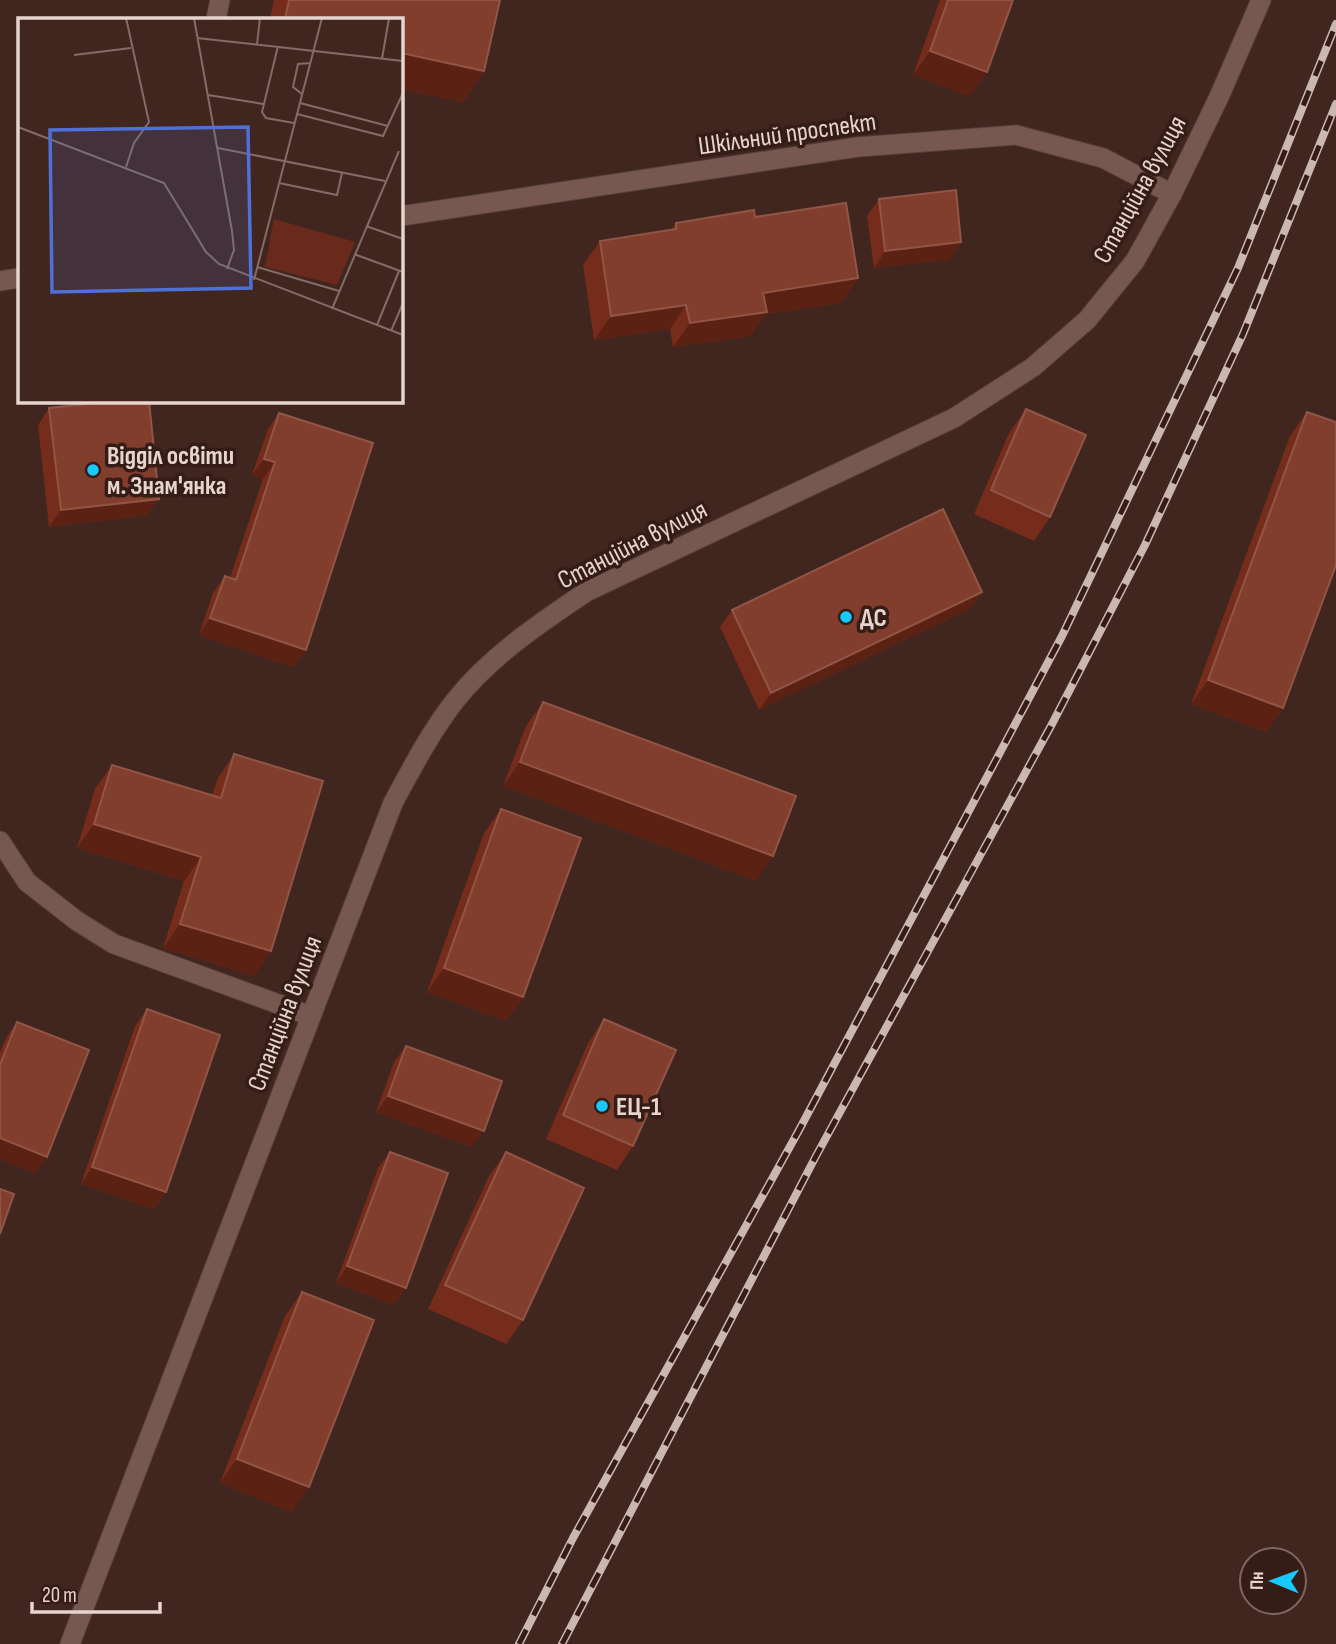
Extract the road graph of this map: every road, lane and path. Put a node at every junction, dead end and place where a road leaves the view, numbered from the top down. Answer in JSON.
{"nodes":[{"id":1,"x":220,"y":0,"type":"edge"},
{"id":2,"x":1261,"y":0,"type":"edge"},
{"id":3,"x":216,"y":18,"type":"edge"},
{"id":4,"x":1172,"y":194,"type":"junction"},
{"id":5,"x":402,"y":216,"type":"edge"},
{"id":6,"x":18,"y":278,"type":"edge"},
{"id":7,"x":0,"y":281,"type":"edge"},
{"id":8,"x":0,"y":841,"type":"edge"},
{"id":9,"x":311,"y":1016,"type":"junction"},
{"id":10,"x":70,"y":1644,"type":"edge"}],
"edges":[{"from":1,"to":3,"type":"street"},
{"from":2,"to":4,"type":"street","name":"Станційна вулиця"},
{"from":4,"to":5,"type":"street","name":"Шкільний проспект"},
{"from":4,"to":9,"type":"street","name":"Станційна вулиця"},
{"from":6,"to":7,"type":"street"},
{"from":8,"to":9,"type":"street"},
{"from":9,"to":10,"type":"street","name":"Станційна вулиця"}]}
